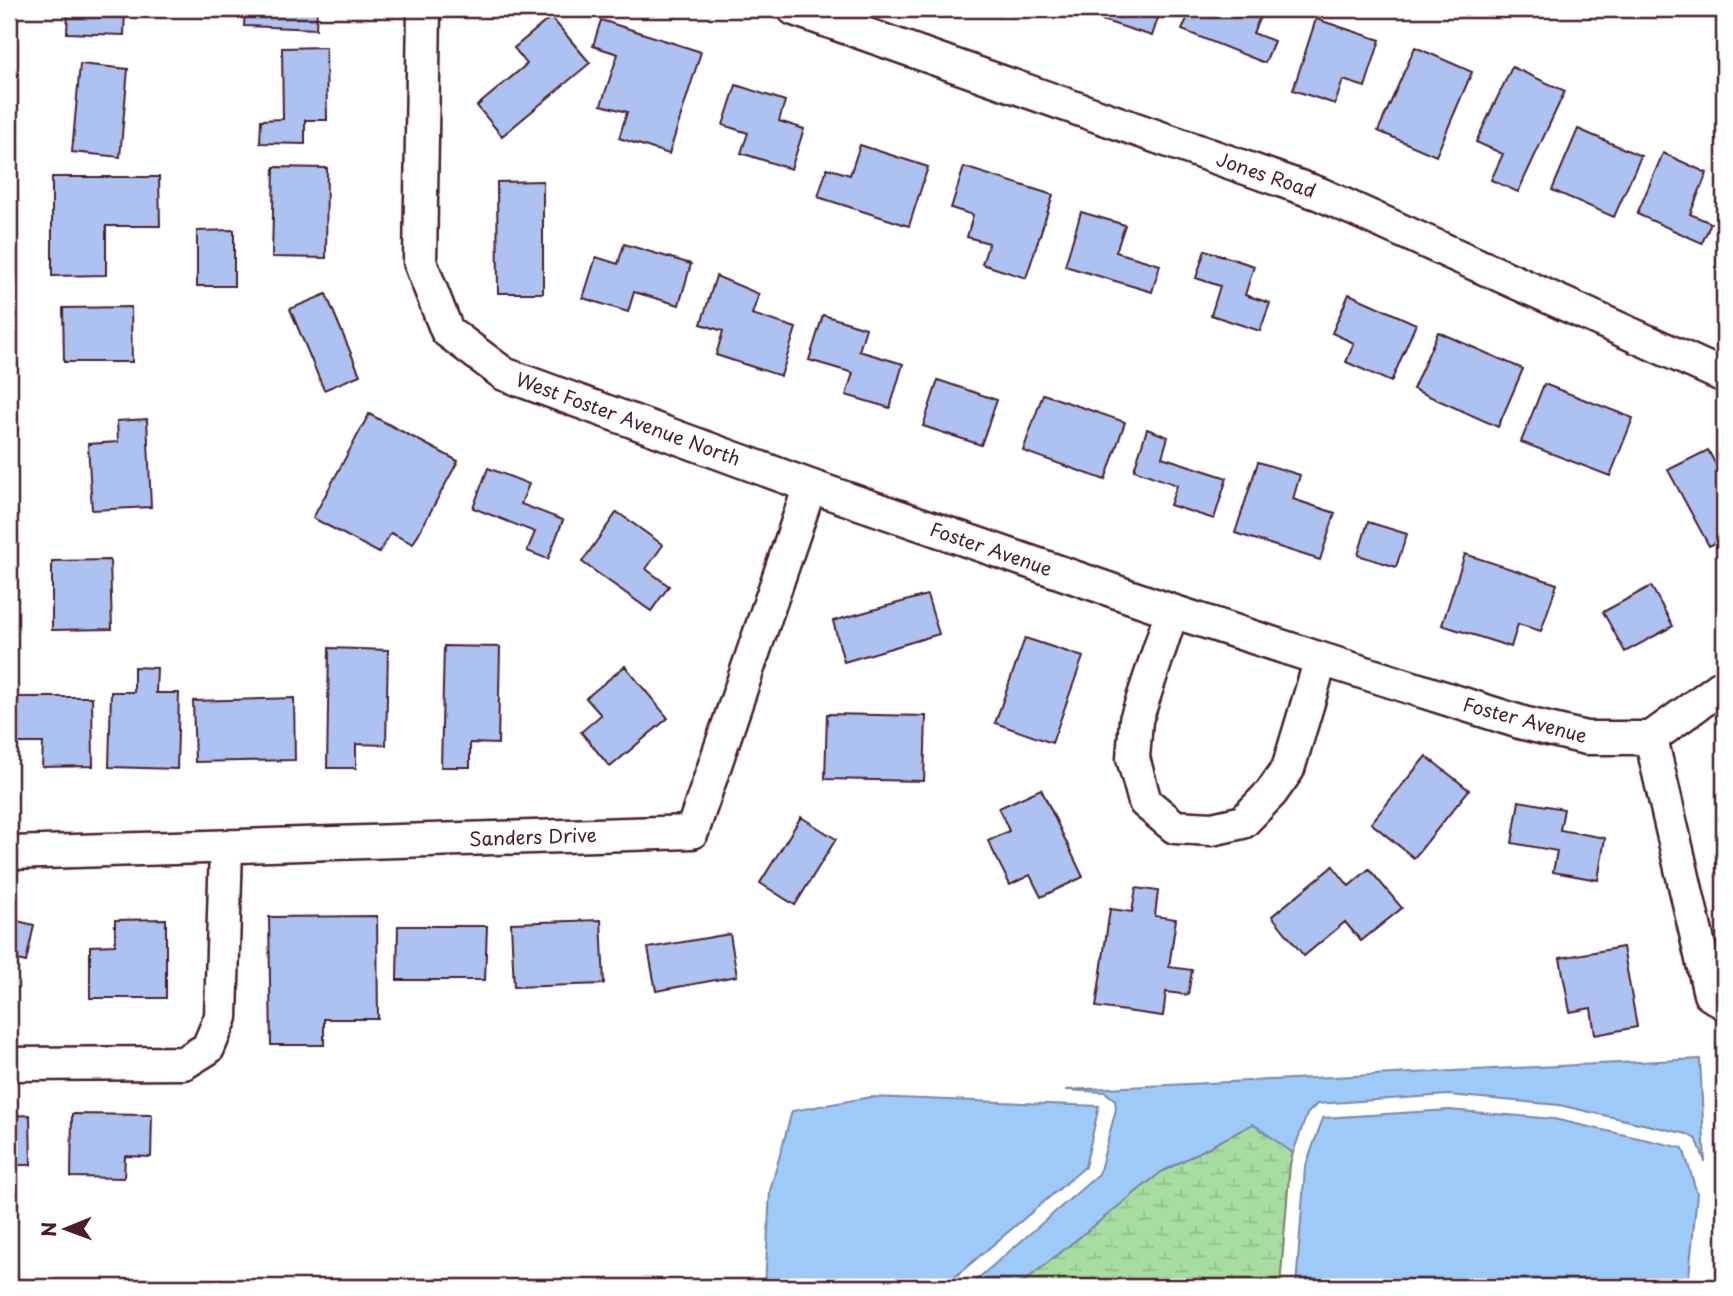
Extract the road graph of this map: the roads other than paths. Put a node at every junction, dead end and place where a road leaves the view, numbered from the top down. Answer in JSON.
{"nodes":[{"id":1,"x":424,"y":9,"type":"edge"},
{"id":2,"x":794,"y":9,"type":"edge"},
{"id":3,"x":1724,"y":376,"type":"edge"},
{"id":4,"x":810,"y":486,"type":"junction"},
{"id":5,"x":1172,"y":611,"type":"junction"},
{"id":6,"x":1321,"y":659,"type":"junction"},
{"id":7,"x":1724,"y":685,"type":"edge"},
{"id":8,"x":1651,"y":738,"type":"junction"},
{"id":9,"x":226,"y":847,"type":"junction"},
{"id":10,"x":9,"y":852,"type":"edge"},
{"id":11,"x":1724,"y":1003,"type":"edge"},
{"id":12,"x":9,"y":1064,"type":"edge"}],
"edges":[{"from":1,"to":4,"type":"street","name":"West Foster Avenue North"},
{"from":2,"to":3,"type":"street","name":"Jones Road"},
{"from":4,"to":5,"type":"street","name":"Foster Avenue"},
{"from":4,"to":9,"type":"street","name":"Sanders Drive"},
{"from":5,"to":6,"type":"street","name":"Foster Avenue"},
{"from":5,"to":6,"type":"street"},
{"from":6,"to":8,"type":"street","name":"Foster Avenue"},
{"from":7,"to":8,"type":"street"},
{"from":8,"to":11,"type":"street"},
{"from":9,"to":10,"type":"street","name":"Sanders Drive"},
{"from":9,"to":12,"type":"street"}]}
